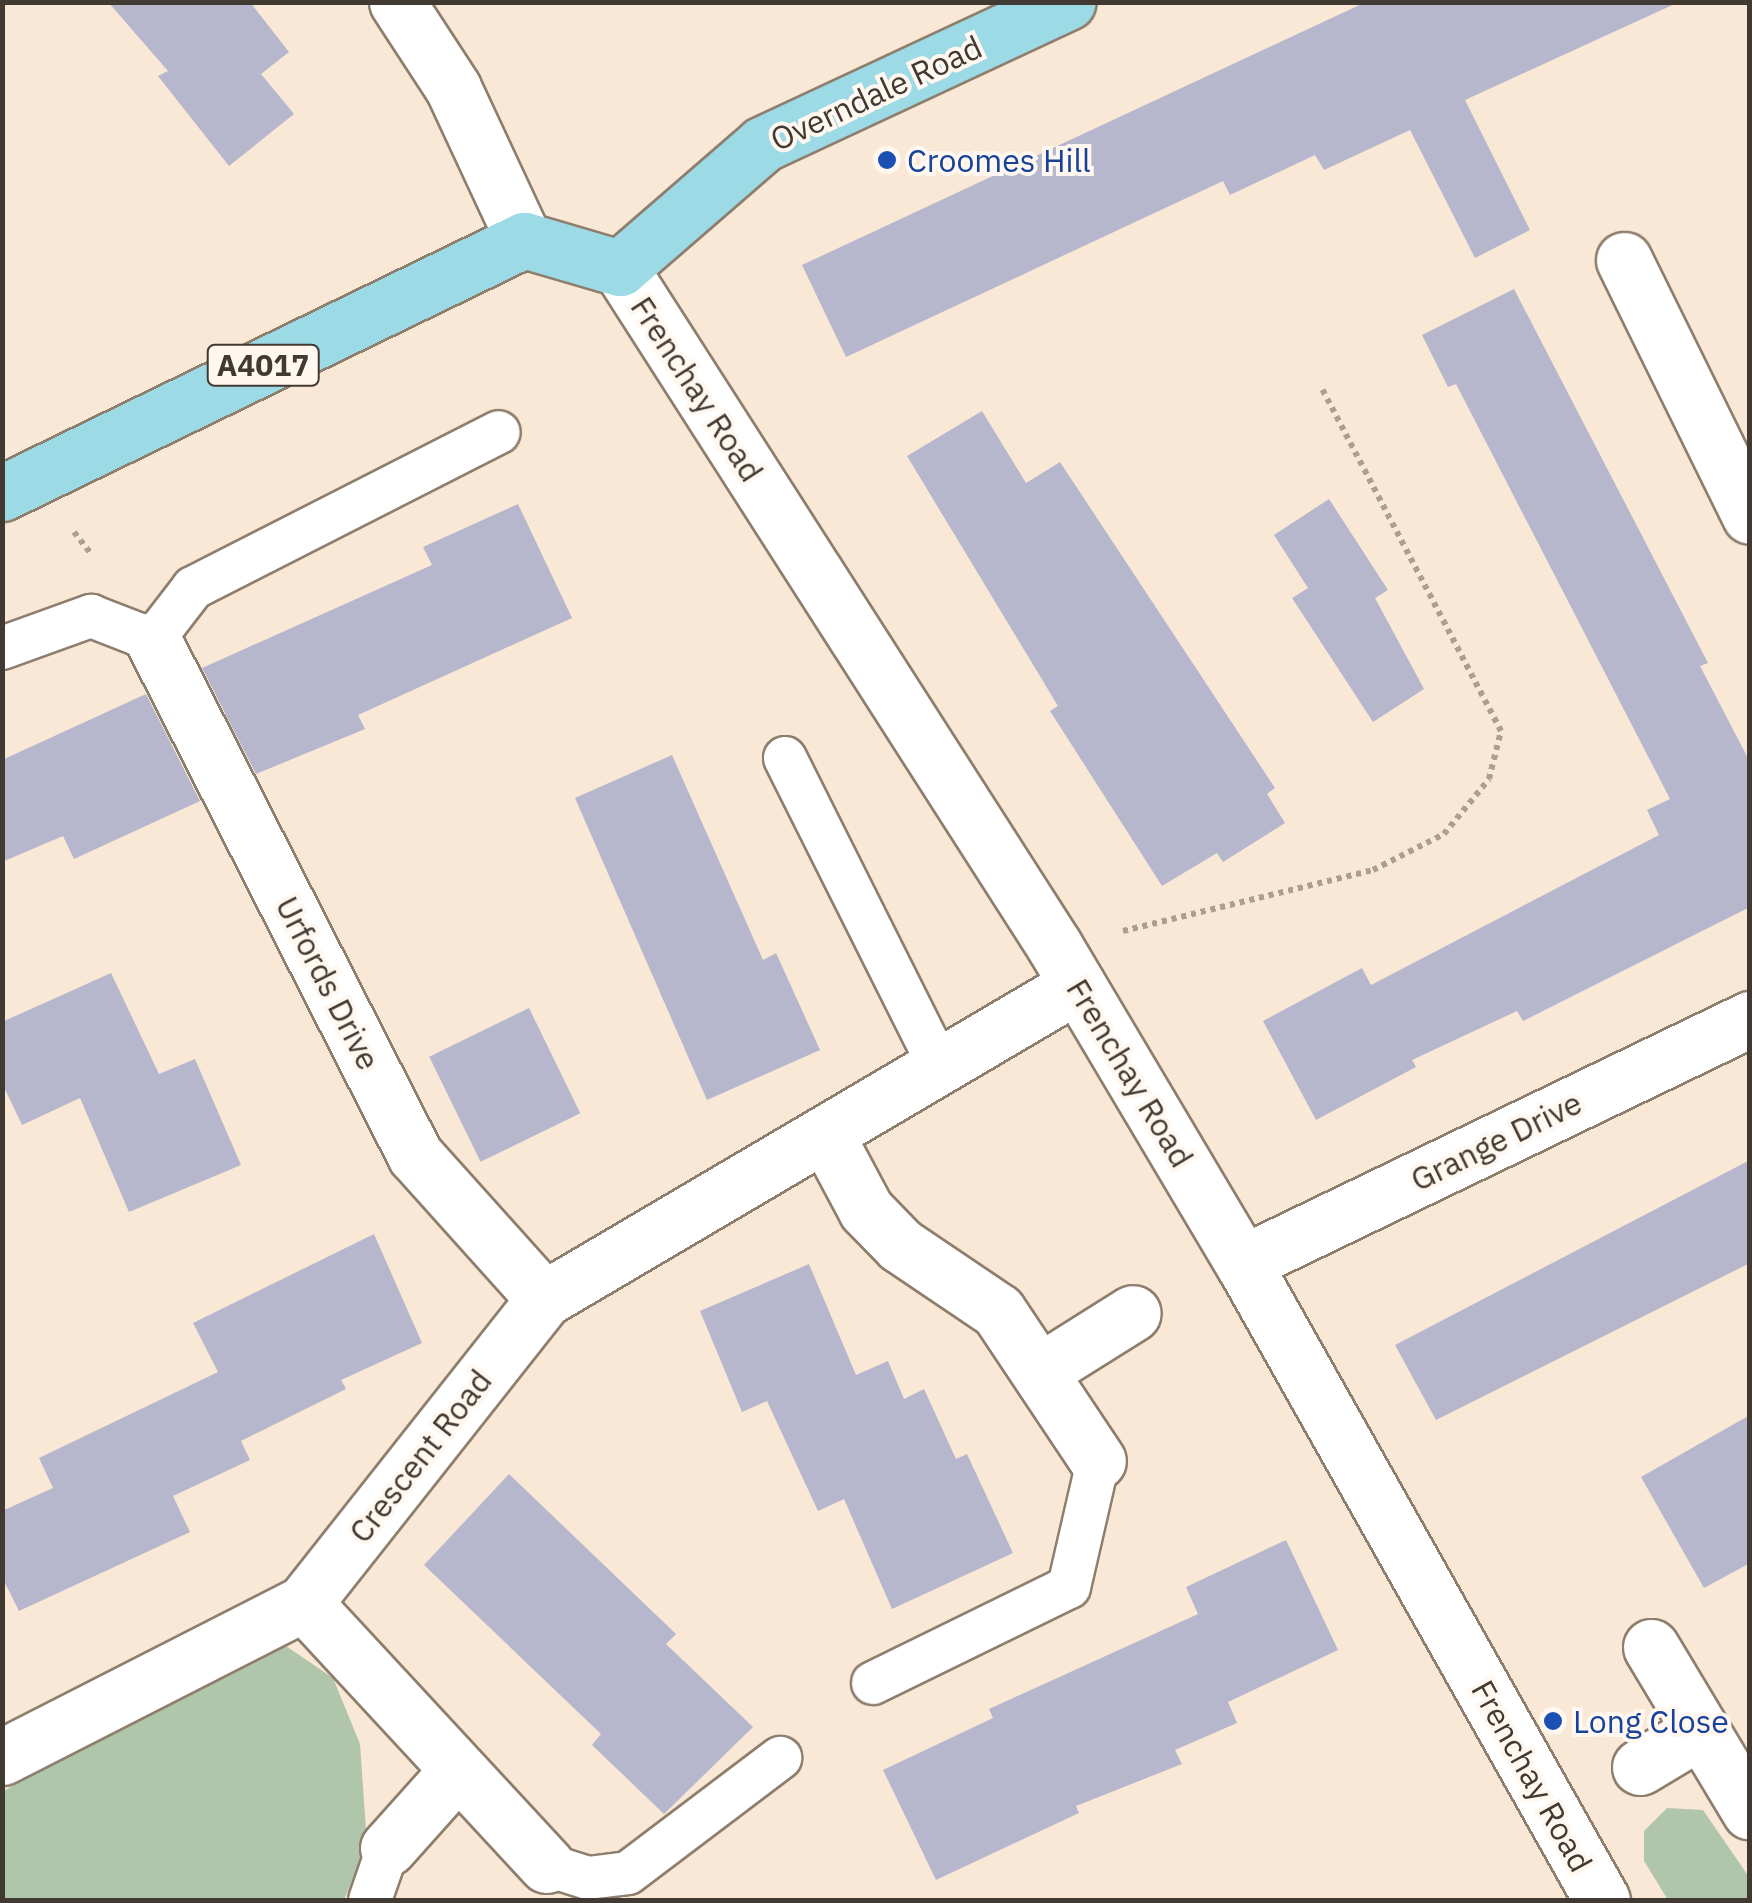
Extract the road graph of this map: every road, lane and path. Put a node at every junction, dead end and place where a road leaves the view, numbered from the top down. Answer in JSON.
{"nodes":[{"id":1,"x":397,"y":2,"type":"edge"},
{"id":2,"x":1068,"y":2,"type":"edge"},
{"id":3,"x":524,"y":240,"type":"junction"},
{"id":4,"x":1624,"y":260,"type":"dead end"},
{"id":5,"x":620,"y":268,"type":"junction"},
{"id":6,"x":1322,"y":388,"type":"dead end"},
{"id":7,"x":499,"y":432,"type":"dead end"},
{"id":8,"x":2,"y":493,"type":"edge"},
{"id":9,"x":1750,"y":516,"type":"edge"},
{"id":10,"x":153,"y":640,"type":"junction"},
{"id":11,"x":2,"y":648,"type":"edge"},
{"id":12,"x":785,"y":758,"type":"dead end"},
{"id":13,"x":1066,"y":966,"type":"junction"},
{"id":14,"x":1750,"y":1019,"type":"edge"},
{"id":15,"x":940,"y":1067,"type":"junction"},
{"id":16,"x":826,"y":1135,"type":"junction"},
{"id":17,"x":1242,"y":1263,"type":"junction"},
{"id":18,"x":544,"y":1298,"type":"junction"},
{"id":19,"x":1133,"y":1314,"type":"dead end"},
{"id":20,"x":1042,"y":1370,"type":"junction"},
{"id":21,"x":1098,"y":1461,"type":"joint"},
{"id":22,"x":304,"y":1603,"type":"junction"},
{"id":23,"x":1651,"y":1647,"type":"dead end"},
{"id":24,"x":873,"y":1683,"type":"dead end"},
{"id":25,"x":1700,"y":1730,"type":"junction"},
{"id":26,"x":2,"y":1756,"type":"edge"},
{"id":27,"x":780,"y":1758,"type":"dead end"},
{"id":28,"x":1640,"y":1766,"type":"dead end"},
{"id":29,"x":456,"y":1772,"type":"junction"},
{"id":30,"x":1750,"y":1812,"type":"edge"},
{"id":31,"x":388,"y":1848,"type":"joint"},
{"id":32,"x":547,"y":1865,"type":"joint"},
{"id":33,"x":370,"y":1900,"type":"edge"},
{"id":34,"x":1602,"y":1900,"type":"edge"}],
"edges":[{"from":1,"to":3,"type":"street"},
{"from":2,"to":5,"type":"main road","name":"Overndale Road"},
{"from":3,"to":5,"type":"main road"},
{"from":3,"to":8,"type":"main road","number":"A4017"},
{"from":4,"to":9,"type":"street"},
{"from":5,"to":13,"type":"street","name":"Frenchay Road"},
{"from":6,"to":13,"type":"path"},
{"from":7,"to":10,"type":"lane"},
{"from":10,"to":11,"type":"lane"},
{"from":10,"to":18,"type":"street","name":"Urfords Drive"},
{"from":12,"to":15,"type":"lane"},
{"from":13,"to":15,"type":"street","name":"Crescent Road"},
{"from":13,"to":17,"type":"street","name":"Frenchay Road"},
{"from":14,"to":17,"type":"street","name":"Grange Drive"},
{"from":15,"to":16,"type":"street","name":"Crescent Road"},
{"from":16,"to":18,"type":"street","name":"Crescent Road"},
{"from":16,"to":20,"type":"street"},
{"from":17,"to":34,"type":"street","name":"Frenchay Road"},
{"from":18,"to":22,"type":"street","name":"Crescent Road"},
{"from":19,"to":20,"type":"street"},
{"from":20,"to":21,"type":"street"},
{"from":21,"to":24,"type":"lane"},
{"from":22,"to":26,"type":"street","name":"Crescent Road"},
{"from":22,"to":29,"type":"street"},
{"from":23,"to":25,"type":"street"},
{"from":25,"to":28,"type":"street"},
{"from":25,"to":30,"type":"street"},
{"from":27,"to":32,"type":"lane"},
{"from":29,"to":31,"type":"street"},
{"from":29,"to":32,"type":"street"},
{"from":31,"to":33,"type":"lane"}]}
